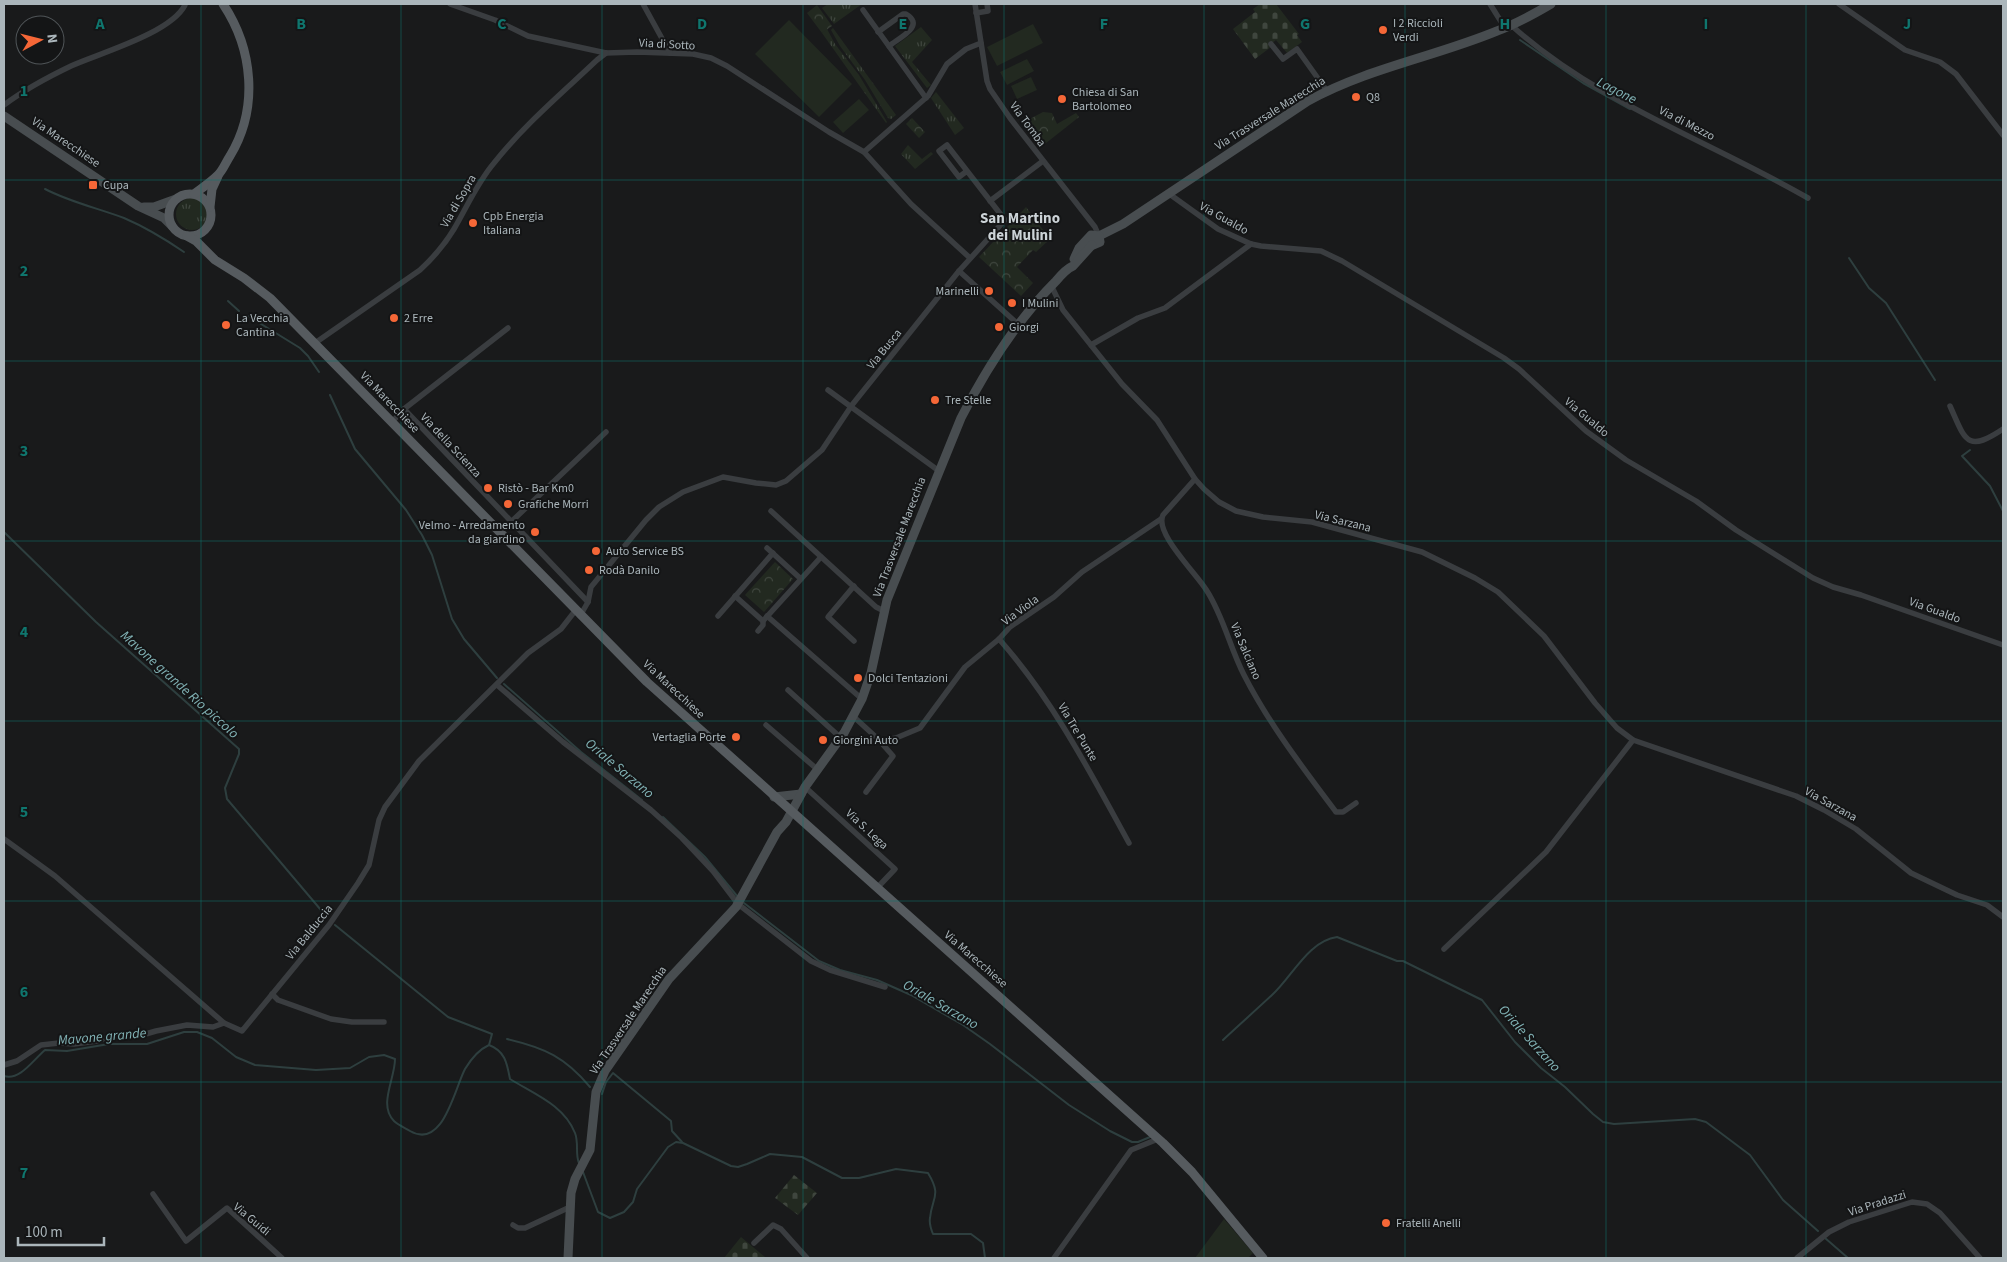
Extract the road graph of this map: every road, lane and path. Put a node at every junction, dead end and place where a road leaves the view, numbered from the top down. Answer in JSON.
{"nodes":[{"id":1,"x":223,"y":4,"type":"edge"},
{"id":2,"x":450,"y":4,"type":"edge"},
{"id":3,"x":643,"y":4,"type":"edge"},
{"id":4,"x":975,"y":4,"type":"edge"},
{"id":5,"x":987,"y":4,"type":"edge"},
{"id":6,"x":1490,"y":4,"type":"edge"},
{"id":7,"x":1551,"y":4,"type":"edge"},
{"id":8,"x":1839,"y":4,"type":"edge"},
{"id":9,"x":185,"y":5,"type":"dead end"},
{"id":10,"x":863,"y":10,"type":"dead end"},
{"id":11,"x":976,"y":13,"type":"junction"},
{"id":12,"x":1508,"y":26,"type":"junction"},
{"id":13,"x":878,"y":32,"type":"junction"},
{"id":14,"x":981,"y":42,"type":"junction"},
{"id":15,"x":1272,"y":44,"type":"dead end"},
{"id":16,"x":889,"y":46,"type":"junction"},
{"id":17,"x":670,"y":53,"type":"junction"},
{"id":18,"x":606,"y":54,"type":"junction"},
{"id":19,"x":1326,"y":91,"type":"junction"},
{"id":20,"x":926,"y":98,"type":"junction"},
{"id":21,"x":4,"y":105,"type":"edge"},
{"id":22,"x":4,"y":116,"type":"edge"},
{"id":23,"x":2003,"y":136,"type":"edge"},
{"id":24,"x":864,"y":152,"type":"junction"},
{"id":25,"x":1043,"y":161,"type":"junction"},
{"id":26,"x":967,"y":171,"type":"junction"},
{"id":27,"x":218,"y":175,"type":"junction"},
{"id":28,"x":194,"y":194,"type":"junction"},
{"id":29,"x":1168,"y":194,"type":"junction"},
{"id":30,"x":1808,"y":198,"type":"dead end"},
{"id":31,"x":176,"y":199,"type":"junction"},
{"id":32,"x":990,"y":201,"type":"junction"},
{"id":33,"x":138,"y":206,"type":"junction"},
{"id":34,"x":210,"y":207,"type":"junction"},
{"id":35,"x":172,"y":226,"type":"junction"},
{"id":36,"x":207,"y":228,"type":"junction"},
{"id":37,"x":187,"y":236,"type":"junction"},
{"id":38,"x":1095,"y":239,"type":"junction"},
{"id":39,"x":1251,"y":244,"type":"junction"},
{"id":40,"x":970,"y":258,"type":"junction"},
{"id":41,"x":215,"y":260,"type":"junction"},
{"id":42,"x":959,"y":271,"type":"junction"},
{"id":43,"x":1052,"y":285,"type":"junction"},
{"id":44,"x":1019,"y":325,"type":"junction"},
{"id":45,"x":508,"y":328,"type":"dead end"},
{"id":46,"x":315,"y":343,"type":"junction"},
{"id":47,"x":1091,"y":345,"type":"junction"},
{"id":48,"x":828,"y":390,"type":"dead end"},
{"id":49,"x":852,"y":405,"type":"junction"},
{"id":50,"x":1950,"y":406,"type":"dead end"},
{"id":51,"x":404,"y":409,"type":"junction"},
{"id":52,"x":392,"y":422,"type":"junction"},
{"id":53,"x":2003,"y":429,"type":"edge"},
{"id":54,"x":606,"y":432,"type":"dead end"},
{"id":55,"x":939,"y":471,"type":"junction"},
{"id":56,"x":1195,"y":479,"type":"junction"},
{"id":57,"x":771,"y":512,"type":"dead end"},
{"id":58,"x":1161,"y":519,"type":"junction"},
{"id":59,"x":511,"y":522,"type":"junction"},
{"id":60,"x":767,"y":548,"type":"dead end"},
{"id":61,"x":773,"y":553,"type":"junction"},
{"id":62,"x":821,"y":557,"type":"junction"},
{"id":63,"x":801,"y":579,"type":"junction"},
{"id":64,"x":854,"y":586,"type":"junction"},
{"id":65,"x":735,"y":596,"type":"junction"},
{"id":66,"x":588,"y":602,"type":"junction"},
{"id":67,"x":884,"y":611,"type":"junction"},
{"id":68,"x":578,"y":613,"type":"junction"},
{"id":69,"x":718,"y":616,"type":"dead end"},
{"id":70,"x":765,"y":618,"type":"junction"},
{"id":71,"x":758,"y":631,"type":"dead end"},
{"id":72,"x":999,"y":638,"type":"junction"},
{"id":73,"x":854,"y":641,"type":"dead end"},
{"id":74,"x":2003,"y":645,"type":"edge"},
{"id":75,"x":497,"y":685,"type":"junction"},
{"id":76,"x":788,"y":690,"type":"dead end"},
{"id":77,"x":862,"y":699,"type":"junction"},
{"id":78,"x":854,"y":717,"type":"junction"},
{"id":79,"x":766,"y":725,"type":"dead end"},
{"id":80,"x":841,"y":738,"type":"junction"},
{"id":81,"x":878,"y":739,"type":"junction"},
{"id":82,"x":1633,"y":740,"type":"junction"},
{"id":83,"x":818,"y":770,"type":"junction"},
{"id":84,"x":803,"y":791,"type":"junction"},
{"id":85,"x":866,"y":792,"type":"dead end"},
{"id":86,"x":774,"y":797,"type":"junction"},
{"id":87,"x":1356,"y":803,"type":"dead end"},
{"id":88,"x":791,"y":812,"type":"junction"},
{"id":89,"x":4,"y":839,"type":"edge"},
{"id":90,"x":1129,"y":843,"type":"dead end"},
{"id":91,"x":877,"y":888,"type":"junction"},
{"id":92,"x":738,"y":904,"type":"junction"},
{"id":93,"x":2003,"y":917,"type":"edge"},
{"id":94,"x":1444,"y":949,"type":"dead end"},
{"id":95,"x":885,"y":987,"type":"dead end"},
{"id":96,"x":272,"y":994,"type":"junction"},
{"id":97,"x":384,"y":1022,"type":"dead end"},
{"id":98,"x":224,"y":1023,"type":"junction"},
{"id":99,"x":4,"y":1065,"type":"edge"},
{"id":100,"x":1158,"y":1139,"type":"junction"},
{"id":101,"x":153,"y":1194,"type":"dead end"},
{"id":102,"x":570,"y":1208,"type":"junction"},
{"id":103,"x":513,"y":1225,"type":"dead end"},
{"id":104,"x":754,"y":1243,"type":"dead end"},
{"id":105,"x":282,"y":1258,"type":"edge"},
{"id":106,"x":568,"y":1258,"type":"edge"},
{"id":107,"x":807,"y":1258,"type":"edge"},
{"id":108,"x":1054,"y":1258,"type":"edge"},
{"id":109,"x":1263,"y":1258,"type":"edge"},
{"id":110,"x":1797,"y":1258,"type":"edge"},
{"id":111,"x":1980,"y":1258,"type":"edge"}],
"edges":[{"from":1,"to":27,"type":"main road"},
{"from":2,"to":18,"type":"street","name":"Via di Sotto"},
{"from":3,"to":17,"type":"street"},
{"from":4,"to":11,"type":"street","name":"Via Tomba"},
{"from":5,"to":11,"type":"street"},
{"from":6,"to":12,"type":"street","name":"Via di Mezzo"},
{"from":7,"to":12,"type":"main road","name":"Via Trasversale Marecchia"},
{"from":8,"to":23,"type":"street"},
{"from":9,"to":21,"type":"street"},
{"from":10,"to":13,"type":"street"},
{"from":11,"to":14,"type":"street","name":"Via Tomba"},
{"from":12,"to":19,"type":"main road","name":"Via Trasversale Marecchia"},
{"from":12,"to":30,"type":"street","name":"Via di Mezzo"},
{"from":13,"to":16,"type":"street"},
{"from":13,"to":16,"type":"street"},
{"from":14,"to":20,"type":"street"},
{"from":14,"to":25,"type":"street","name":"Via Tomba"},
{"from":15,"to":19,"type":"street"},
{"from":16,"to":20,"type":"street"},
{"from":17,"to":18,"type":"street","name":"Via di Sotto"},
{"from":17,"to":24,"type":"street","name":"Via di Sotto"},
{"from":18,"to":46,"type":"street","name":"Via di Sopra"},
{"from":19,"to":29,"type":"main road","name":"Via Trasversale Marecchia"},
{"from":20,"to":24,"type":"street"},
{"from":22,"to":33,"type":"main road","name":"Via Marecchiese"},
{"from":24,"to":40,"type":"street"},
{"from":25,"to":32,"type":"street"},
{"from":25,"to":38,"type":"street","name":"Via Tomba"},
{"from":26,"to":26,"type":"street"},
{"from":26,"to":32,"type":"street"},
{"from":27,"to":28,"type":"main road"},
{"from":27,"to":34,"type":"main road"},
{"from":28,"to":31,"type":"main road"},
{"from":28,"to":34,"type":"main road"},
{"from":29,"to":38,"type":"main road","name":"Via Trasversale Marecchia"},
{"from":29,"to":39,"type":"street","name":"Via Gualdo"},
{"from":31,"to":33,"type":"main road"},
{"from":31,"to":35,"type":"main road"},
{"from":32,"to":40,"type":"street","name":"Via Busca"},
{"from":33,"to":35,"type":"main road","name":"Via Marecchiese"},
{"from":34,"to":36,"type":"main road"},
{"from":35,"to":37,"type":"main road"},
{"from":36,"to":37,"type":"main road"},
{"from":36,"to":41,"type":"main road"},
{"from":37,"to":41,"type":"main road","name":"Via Marecchiese"},
{"from":38,"to":43,"type":"main road","name":"Via Trasversale Marecchia"},
{"from":39,"to":47,"type":"street"},
{"from":39,"to":74,"type":"street","name":"Via Gualdo"},
{"from":40,"to":42,"type":"street","name":"Via Busca"},
{"from":41,"to":46,"type":"main road","name":"Via Marecchiese"},
{"from":42,"to":44,"type":"street"},
{"from":42,"to":49,"type":"street","name":"Via Busca"},
{"from":43,"to":44,"type":"main road","name":"Via Trasversale Marecchia"},
{"from":43,"to":47,"type":"street","name":"Via Sarzana"},
{"from":44,"to":55,"type":"main road","name":"Via Trasversale Marecchia"},
{"from":45,"to":51,"type":"street","name":"Via della Scienza"},
{"from":46,"to":52,"type":"main road","name":"Via Marecchiese"},
{"from":47,"to":56,"type":"street","name":"Via Sarzana"},
{"from":48,"to":49,"type":"street","name":"Via Trasversale Marecchia"},
{"from":49,"to":55,"type":"street","name":"Via Trasversale Marecchia"},
{"from":49,"to":66,"type":"street","name":"Via Busca"},
{"from":50,"to":53,"type":"street"},
{"from":51,"to":52,"type":"street","name":"Via della Scienza"},
{"from":51,"to":59,"type":"street","name":"Via della Scienza"},
{"from":52,"to":68,"type":"main road","name":"Via Marecchiese"},
{"from":54,"to":59,"type":"street"},
{"from":55,"to":67,"type":"main road","name":"Via Trasversale Marecchia"},
{"from":56,"to":58,"type":"street"},
{"from":56,"to":82,"type":"street","name":"Via Sarzana"},
{"from":57,"to":62,"type":"street"},
{"from":58,"to":72,"type":"street","name":"Via Viola"},
{"from":58,"to":87,"type":"street","name":"Via Salciano"},
{"from":59,"to":66,"type":"street","name":"Via della Scienza"},
{"from":60,"to":61,"type":"street"},
{"from":61,"to":63,"type":"street"},
{"from":61,"to":65,"type":"street"},
{"from":62,"to":63,"type":"street"},
{"from":62,"to":64,"type":"street"},
{"from":63,"to":70,"type":"street"},
{"from":64,"to":67,"type":"street"},
{"from":64,"to":73,"type":"street"},
{"from":65,"to":69,"type":"street"},
{"from":65,"to":70,"type":"street"},
{"from":66,"to":68,"type":"street","name":"Via Busca"},
{"from":67,"to":77,"type":"main road","name":"Via Trasversale Marecchia"},
{"from":68,"to":75,"type":"street","name":"Via Balduccia"},
{"from":68,"to":86,"type":"main road","name":"Via Marecchiese"},
{"from":70,"to":71,"type":"street"},
{"from":70,"to":77,"type":"street"},
{"from":72,"to":81,"type":"street","name":"Via Viola"},
{"from":72,"to":90,"type":"street","name":"Via Tre Punte"},
{"from":75,"to":92,"type":"street"},
{"from":75,"to":96,"type":"street","name":"Via Balduccia"},
{"from":76,"to":80,"type":"street"},
{"from":77,"to":78,"type":"main road","name":"Via Trasversale Marecchia"},
{"from":78,"to":80,"type":"main road","name":"Via Trasversale Marecchia"},
{"from":78,"to":81,"type":"street"},
{"from":79,"to":83,"type":"street"},
{"from":80,"to":83,"type":"main road","name":"Via Trasversale Marecchia"},
{"from":81,"to":85,"type":"street"},
{"from":82,"to":93,"type":"street","name":"Via Sarzana"},
{"from":82,"to":94,"type":"street"},
{"from":83,"to":84,"type":"main road","name":"Via Trasversale Marecchia"},
{"from":84,"to":86,"type":"main road"},
{"from":84,"to":88,"type":"main road","name":"Via Trasversale Marecchia"},
{"from":84,"to":91,"type":"street","name":"Via S. Lega"},
{"from":86,"to":88,"type":"main road","name":"Via Marecchiese"},
{"from":88,"to":91,"type":"main road","name":"Via Marecchiese"},
{"from":88,"to":92,"type":"main road","name":"Via Trasversale Marecchia"},
{"from":89,"to":98,"type":"street"},
{"from":91,"to":100,"type":"main road","name":"Via Marecchiese"},
{"from":92,"to":95,"type":"street"},
{"from":92,"to":102,"type":"main road","name":"Via Trasversale Marecchia"},
{"from":96,"to":97,"type":"street"},
{"from":96,"to":98,"type":"street","name":"Via Balduccia"},
{"from":98,"to":99,"type":"street"},
{"from":100,"to":108,"type":"street"},
{"from":100,"to":109,"type":"main road","name":"Via Marecchiese"},
{"from":101,"to":105,"type":"street","name":"Via Guidi"},
{"from":102,"to":103,"type":"street"},
{"from":102,"to":106,"type":"main road","name":"Via Trasversale Marecchia"},
{"from":104,"to":107,"type":"street"},
{"from":110,"to":111,"type":"street","name":"Via Pradazzi"}]}
